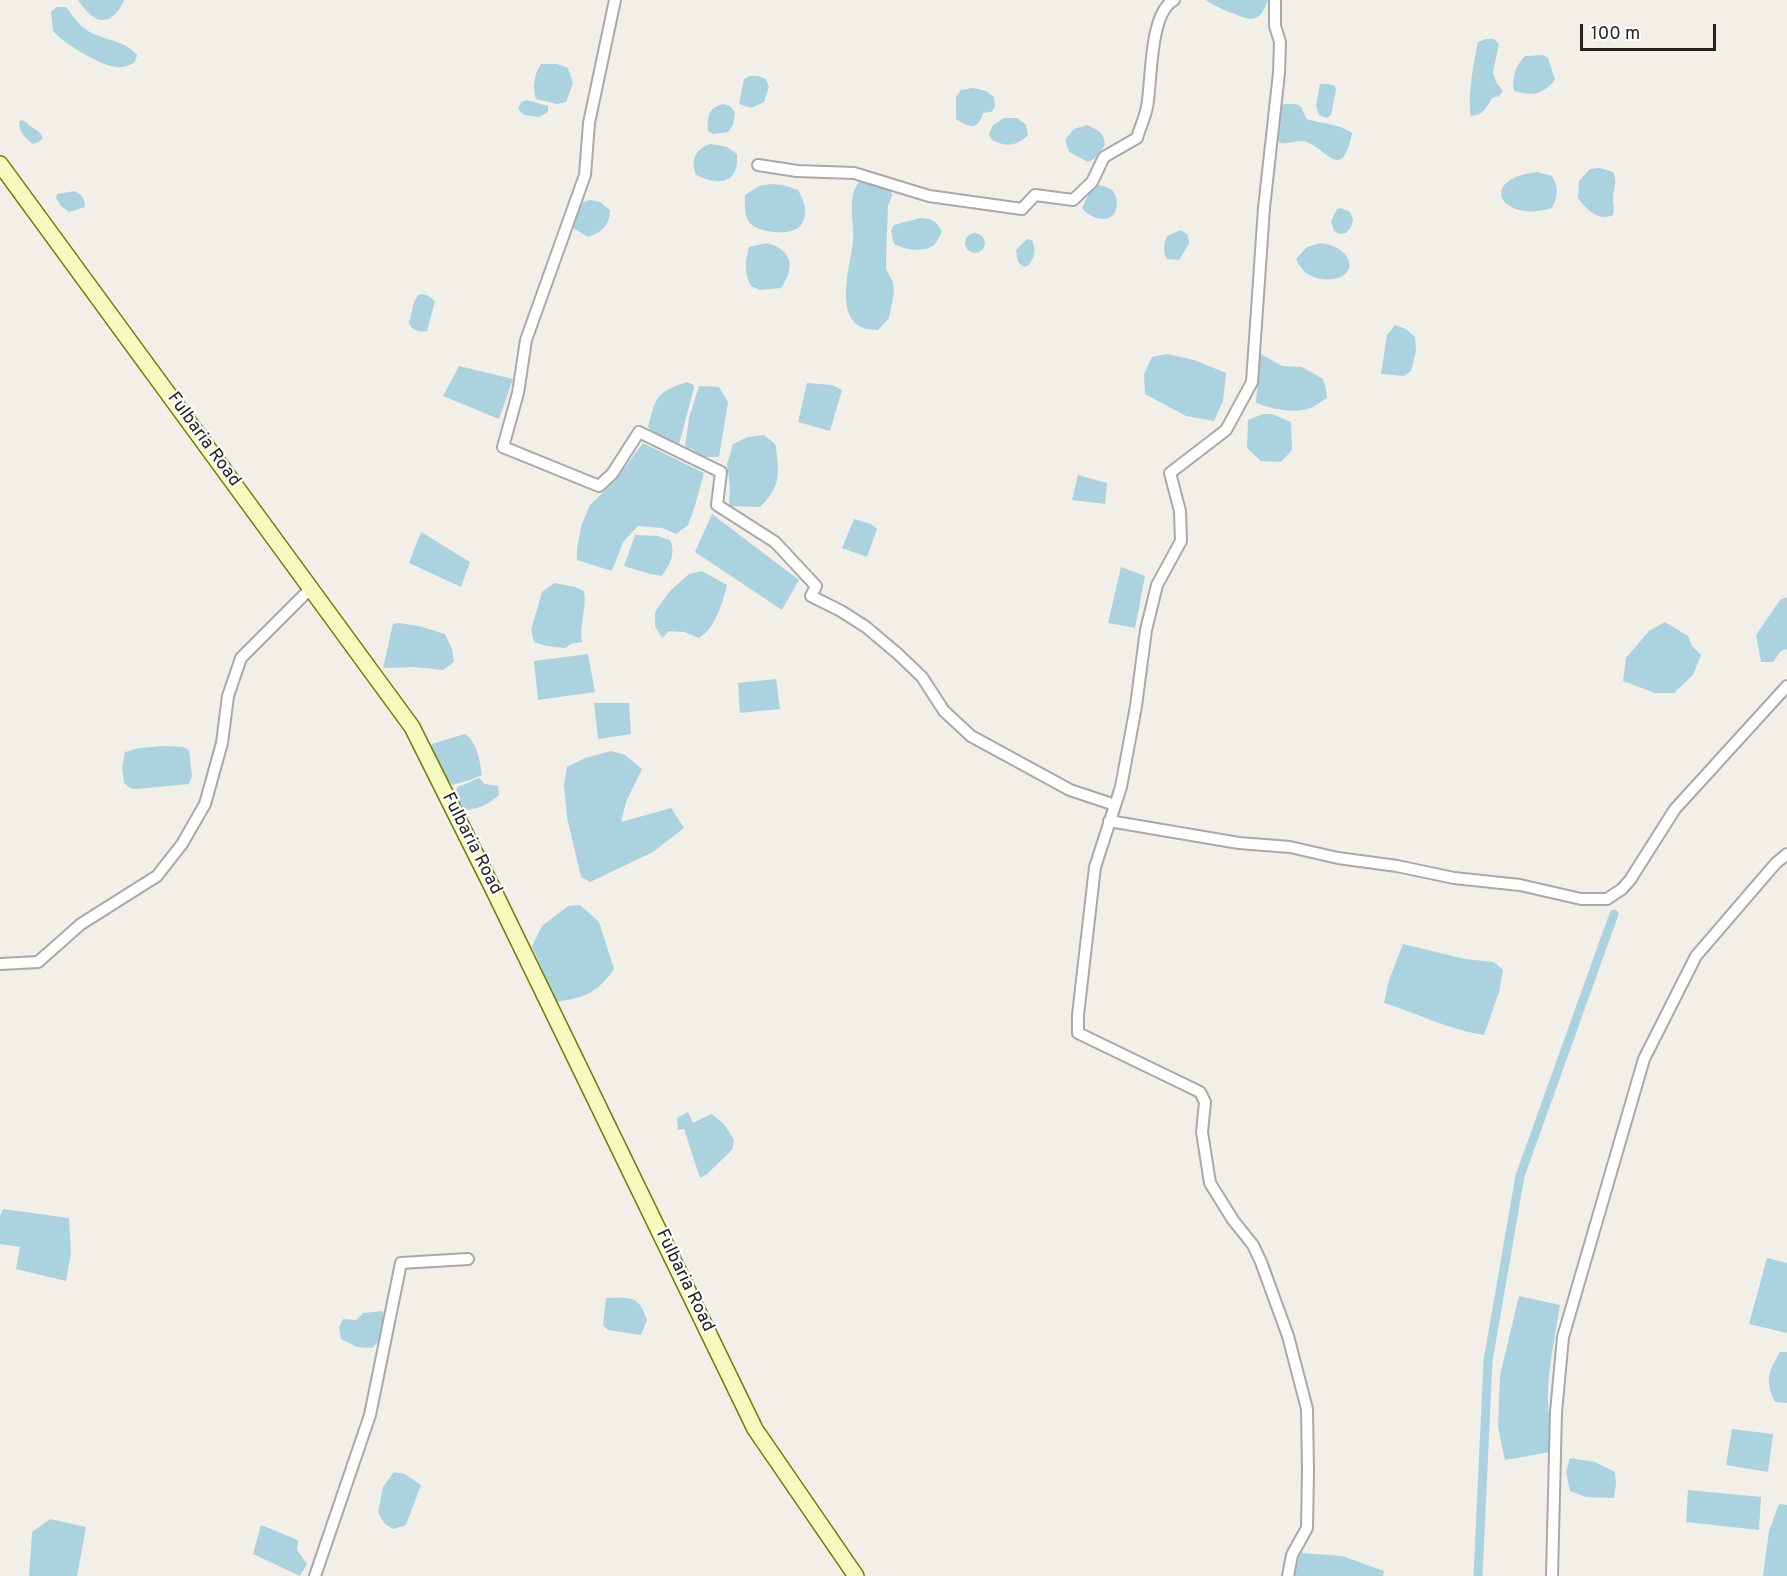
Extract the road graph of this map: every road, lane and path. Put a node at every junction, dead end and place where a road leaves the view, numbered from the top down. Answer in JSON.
{"nodes":[{"id":1,"x":615,"y":0,"type":"edge"},
{"id":2,"x":1174,"y":0,"type":"edge"},
{"id":3,"x":1275,"y":0,"type":"edge"},
{"id":4,"x":0,"y":164,"type":"edge"},
{"id":5,"x":758,"y":165,"type":"dead end"},
{"id":6,"x":311,"y":588,"type":"junction"},
{"id":7,"x":1787,"y":686,"type":"edge"},
{"id":8,"x":1115,"y":805,"type":"junction"},
{"id":9,"x":1109,"y":821,"type":"junction"},
{"id":10,"x":1787,"y":854,"type":"edge"},
{"id":11,"x":0,"y":964,"type":"edge"},
{"id":12,"x":468,"y":1259,"type":"dead end"},
{"id":13,"x":315,"y":1576,"type":"edge"},
{"id":14,"x":856,"y":1576,"type":"edge"},
{"id":15,"x":1288,"y":1576,"type":"edge"},
{"id":16,"x":1552,"y":1576,"type":"edge"}],
"edges":[{"from":1,"to":8,"type":"street"},
{"from":2,"to":5,"type":"street"},
{"from":3,"to":8,"type":"street"},
{"from":4,"to":6,"type":"main road","name":"Fulbaria Road"},
{"from":6,"to":11,"type":"street"},
{"from":6,"to":14,"type":"main road","name":"Fulbaria Road"},
{"from":7,"to":9,"type":"street"},
{"from":8,"to":9,"type":"street"},
{"from":9,"to":15,"type":"street"},
{"from":10,"to":16,"type":"street"},
{"from":12,"to":13,"type":"street"}]}
